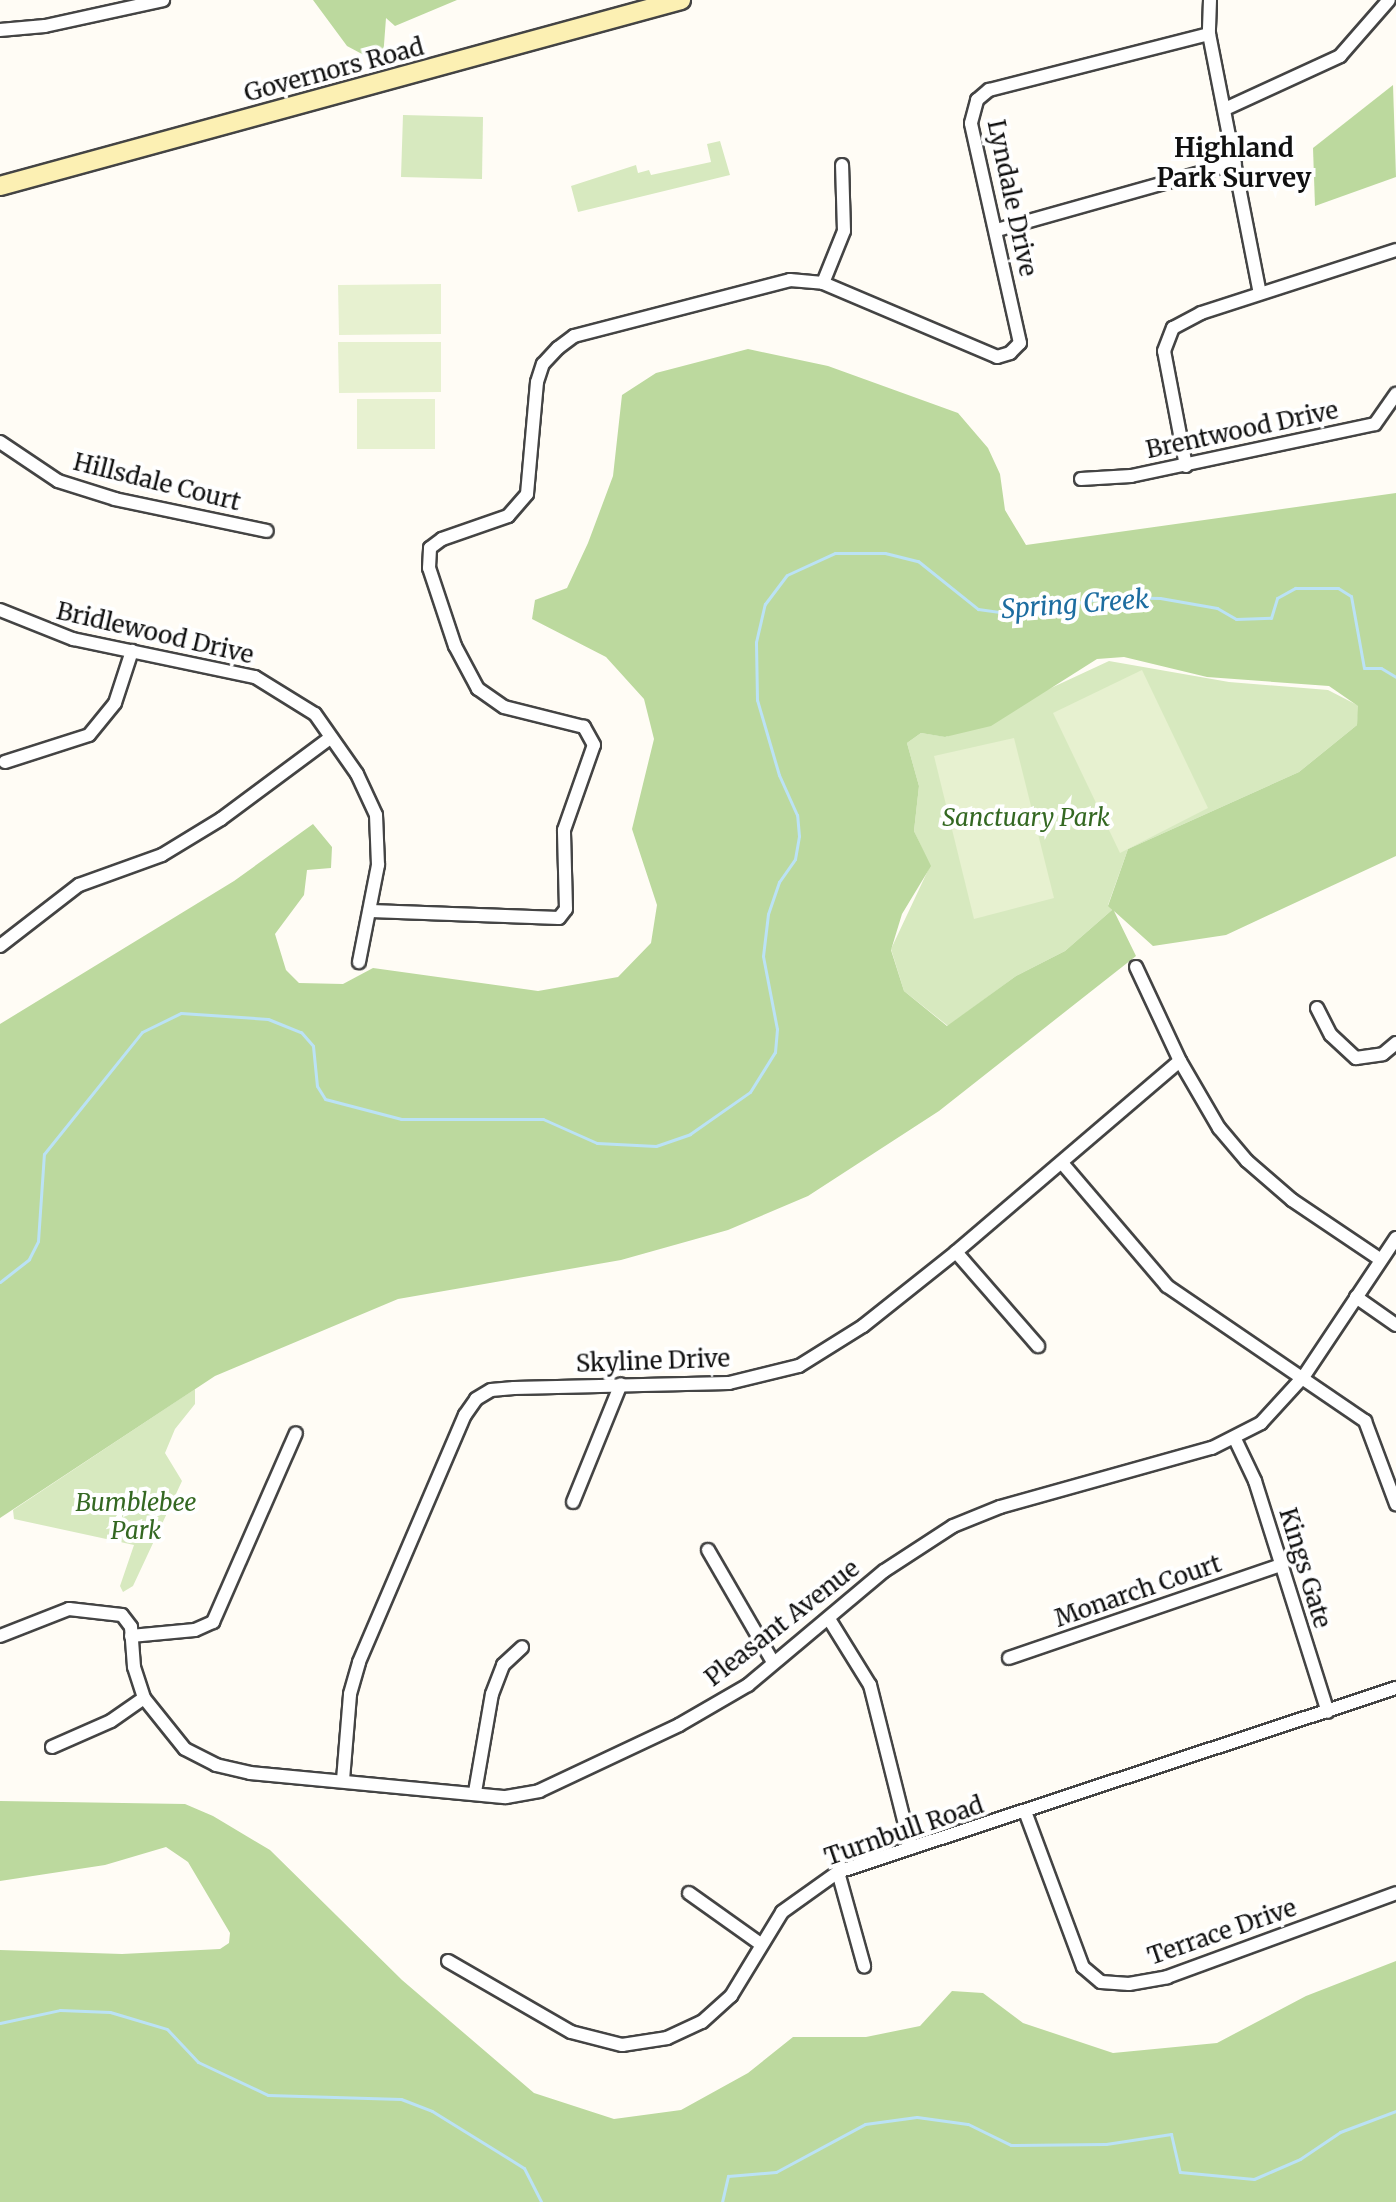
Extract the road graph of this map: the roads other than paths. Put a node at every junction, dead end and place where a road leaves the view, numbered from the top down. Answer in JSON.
{"nodes":[{"id":1,"x":163,"y":0,"type":"edge"},
{"id":2,"x":681,"y":0,"type":"edge"},
{"id":3,"x":1210,"y":0,"type":"edge"},
{"id":4,"x":1389,"y":0,"type":"edge"},
{"id":5,"x":0,"y":30,"type":"edge"},
{"id":6,"x":1209,"y":34,"type":"junction"},
{"id":7,"x":1225,"y":109,"type":"junction"},
{"id":8,"x":1235,"y":163,"type":"junction"},
{"id":9,"x":842,"y":165,"type":"dead end"},
{"id":10,"x":0,"y":186,"type":"edge"},
{"id":11,"x":997,"y":230,"type":"junction"},
{"id":12,"x":1396,"y":250,"type":"edge"},
{"id":13,"x":823,"y":283,"type":"junction"},
{"id":14,"x":1260,"y":293,"type":"junction"},
{"id":15,"x":1396,"y":394,"type":"edge"},
{"id":16,"x":0,"y":442,"type":"edge"},
{"id":17,"x":1186,"y":466,"type":"junction"},
{"id":18,"x":1081,"y":479,"type":"dead end"},
{"id":19,"x":267,"y":531,"type":"dead end"},
{"id":20,"x":0,"y":610,"type":"edge"},
{"id":21,"x":132,"y":651,"type":"junction"},
{"id":22,"x":330,"y":738,"type":"junction"},
{"id":23,"x":5,"y":762,"type":"dead end"},
{"id":24,"x":371,"y":911,"type":"junction"},
{"id":25,"x":0,"y":946,"type":"edge"},
{"id":26,"x":359,"y":962,"type":"dead end"},
{"id":27,"x":1136,"y":967,"type":"dead end"},
{"id":28,"x":1317,"y":1008,"type":"dead end"},
{"id":29,"x":1396,"y":1043,"type":"edge"},
{"id":30,"x":1180,"y":1061,"type":"junction"},
{"id":31,"x":1062,"y":1163,"type":"junction"},
{"id":32,"x":1396,"y":1238,"type":"edge"},
{"id":33,"x":956,"y":1252,"type":"junction"},
{"id":34,"x":1381,"y":1260,"type":"junction"},
{"id":35,"x":1356,"y":1297,"type":"junction"},
{"id":36,"x":1396,"y":1325,"type":"edge"},
{"id":37,"x":1038,"y":1346,"type":"dead end"},
{"id":38,"x":1304,"y":1376,"type":"junction"},
{"id":39,"x":621,"y":1384,"type":"junction"},
{"id":40,"x":296,"y":1433,"type":"dead end"},
{"id":41,"x":1235,"y":1439,"type":"junction"},
{"id":42,"x":573,"y":1502,"type":"dead end"},
{"id":43,"x":1396,"y":1504,"type":"edge"},
{"id":44,"x":708,"y":1550,"type":"dead end"},
{"id":45,"x":1281,"y":1565,"type":"junction"},
{"id":46,"x":829,"y":1619,"type":"junction"},
{"id":47,"x":131,"y":1631,"type":"junction"},
{"id":48,"x":0,"y":1636,"type":"edge"},
{"id":49,"x":522,"y":1647,"type":"dead end"},
{"id":50,"x":1009,"y":1658,"type":"dead end"},
{"id":51,"x":773,"y":1662,"type":"junction"},
{"id":52,"x":1396,"y":1688,"type":"edge"},
{"id":53,"x":144,"y":1698,"type":"junction"},
{"id":54,"x":1328,"y":1712,"type":"junction"},
{"id":55,"x":52,"y":1747,"type":"dead end"},
{"id":56,"x":343,"y":1780,"type":"junction"},
{"id":57,"x":475,"y":1792,"type":"junction"},
{"id":58,"x":1026,"y":1814,"type":"junction"},
{"id":59,"x":911,"y":1848,"type":"junction"},
{"id":60,"x":838,"y":1872,"type":"junction"},
{"id":61,"x":689,"y":1893,"type":"dead end"},
{"id":62,"x":1396,"y":1893,"type":"edge"},
{"id":63,"x":759,"y":1943,"type":"junction"},
{"id":64,"x":448,"y":1961,"type":"dead end"},
{"id":65,"x":864,"y":1966,"type":"dead end"}],
"edges":[{"from":1,"to":5,"type":"street"},
{"from":2,"to":10,"type":"main road","name":"Governors Road"},
{"from":3,"to":6,"type":"street"},
{"from":4,"to":7,"type":"street"},
{"from":6,"to":7,"type":"street"},
{"from":6,"to":11,"type":"street","name":"Lyndale Drive"},
{"from":7,"to":8,"type":"street"},
{"from":8,"to":11,"type":"street"},
{"from":8,"to":14,"type":"street"},
{"from":9,"to":13,"type":"street"},
{"from":11,"to":13,"type":"street","name":"Lyndale Drive"},
{"from":12,"to":14,"type":"street"},
{"from":13,"to":24,"type":"street"},
{"from":14,"to":17,"type":"street"},
{"from":15,"to":17,"type":"street","name":"Brentwood Drive"},
{"from":16,"to":19,"type":"street","name":"Hillsdale Court"},
{"from":17,"to":18,"type":"street","name":"Brentwood Drive"},
{"from":20,"to":21,"type":"street","name":"Bridlewood Drive"},
{"from":21,"to":22,"type":"street","name":"Bridlewood Drive"},
{"from":21,"to":23,"type":"street"},
{"from":22,"to":24,"type":"street","name":"Bridlewood Drive"},
{"from":22,"to":25,"type":"street"},
{"from":24,"to":26,"type":"street","name":"Bridlewood Drive"},
{"from":27,"to":30,"type":"street"},
{"from":28,"to":29,"type":"street"},
{"from":30,"to":31,"type":"street","name":"Skyline Drive"},
{"from":30,"to":34,"type":"street"},
{"from":31,"to":33,"type":"street","name":"Skyline Drive"},
{"from":31,"to":38,"type":"street"},
{"from":32,"to":34,"type":"street","name":"Pleasant Avenue"},
{"from":33,"to":37,"type":"street"},
{"from":33,"to":39,"type":"street","name":"Skyline Drive"},
{"from":34,"to":35,"type":"street","name":"Pleasant Avenue"},
{"from":35,"to":36,"type":"street"},
{"from":35,"to":38,"type":"street","name":"Pleasant Avenue"},
{"from":38,"to":41,"type":"street","name":"Pleasant Avenue"},
{"from":38,"to":43,"type":"street"},
{"from":39,"to":42,"type":"street"},
{"from":39,"to":56,"type":"street","name":"Skyline Drive"},
{"from":40,"to":47,"type":"street"},
{"from":41,"to":45,"type":"street","name":"Kings Gate"},
{"from":41,"to":46,"type":"street","name":"Pleasant Avenue"},
{"from":44,"to":51,"type":"street"},
{"from":45,"to":50,"type":"street","name":"Monarch Court"},
{"from":45,"to":54,"type":"street","name":"Kings Gate"},
{"from":46,"to":51,"type":"street","name":"Pleasant Avenue"},
{"from":46,"to":59,"type":"street"},
{"from":47,"to":48,"type":"street"},
{"from":47,"to":53,"type":"street","name":"Pleasant Avenue"},
{"from":49,"to":57,"type":"street"},
{"from":51,"to":57,"type":"street","name":"Pleasant Avenue"},
{"from":52,"to":54,"type":"street","name":"Turnbull Road"},
{"from":53,"to":55,"type":"street"},
{"from":53,"to":56,"type":"street","name":"Pleasant Avenue"},
{"from":54,"to":58,"type":"street","name":"Turnbull Road"},
{"from":56,"to":57,"type":"street","name":"Pleasant Avenue"},
{"from":58,"to":59,"type":"street","name":"Turnbull Road"},
{"from":58,"to":62,"type":"street","name":"Terrace Drive"},
{"from":59,"to":60,"type":"street","name":"Turnbull Road"},
{"from":60,"to":63,"type":"street","name":"Turnbull Road"},
{"from":60,"to":65,"type":"street"},
{"from":61,"to":63,"type":"street"},
{"from":63,"to":64,"type":"street","name":"Turnbull Road"}]}
